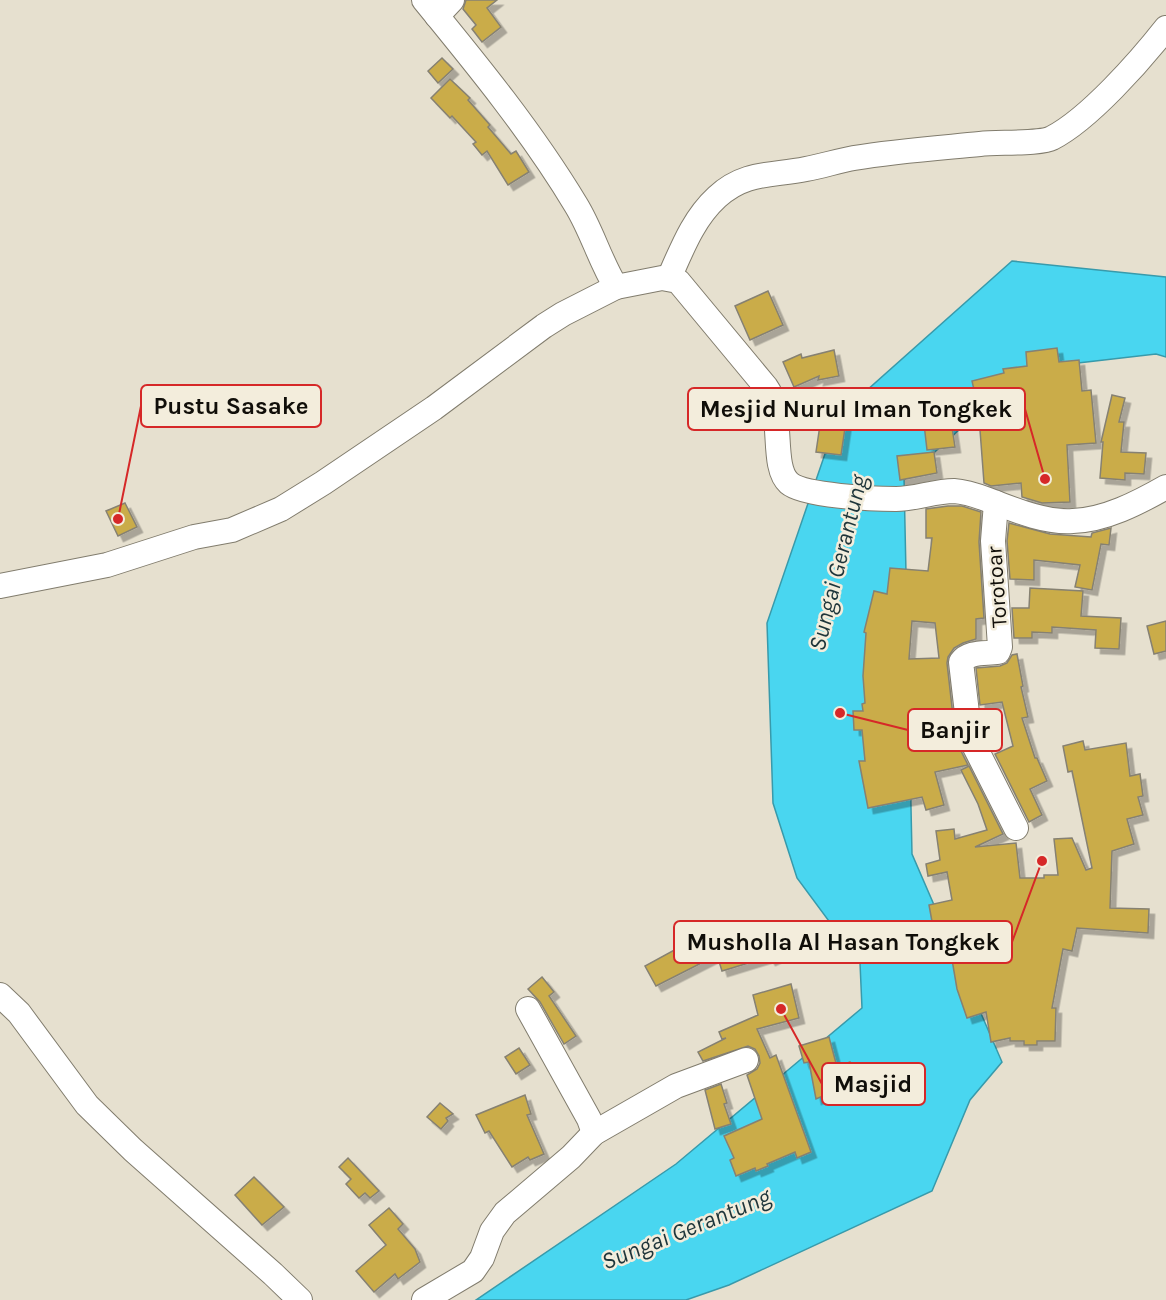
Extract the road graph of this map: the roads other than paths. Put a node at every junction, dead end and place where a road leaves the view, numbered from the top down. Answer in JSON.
{"nodes":[{"id":1,"x":438,"y":5,"type":"edge"},
{"id":2,"x":1166,"y":28,"type":"edge"},
{"id":3,"x":669,"y":278,"type":"junction"},
{"id":4,"x":616,"y":287,"type":"junction"},
{"id":5,"x":1166,"y":487,"type":"edge"},
{"id":6,"x":996,"y":503,"type":"junction"},
{"id":7,"x":0,"y":586,"type":"edge"},
{"id":8,"x":1016,"y":828,"type":"dead end"},
{"id":9,"x":0,"y":996,"type":"edge"},
{"id":10,"x":528,"y":1010,"type":"dead end"},
{"id":11,"x":746,"y":1060,"type":"dead end"},
{"id":12,"x":594,"y":1133,"type":"junction"},
{"id":13,"x":300,"y":1300,"type":"edge"},
{"id":14,"x":424,"y":1300,"type":"edge"}],
"edges":[{"from":1,"to":4,"type":"street"},
{"from":2,"to":3,"type":"street"},
{"from":3,"to":4,"type":"street"},
{"from":3,"to":6,"type":"street"},
{"from":4,"to":7,"type":"street"},
{"from":5,"to":6,"type":"street"},
{"from":6,"to":8,"type":"street","name":"Torotoar"},
{"from":9,"to":13,"type":"street"},
{"from":10,"to":12,"type":"street"},
{"from":11,"to":12,"type":"street"},
{"from":12,"to":14,"type":"street"}]}
